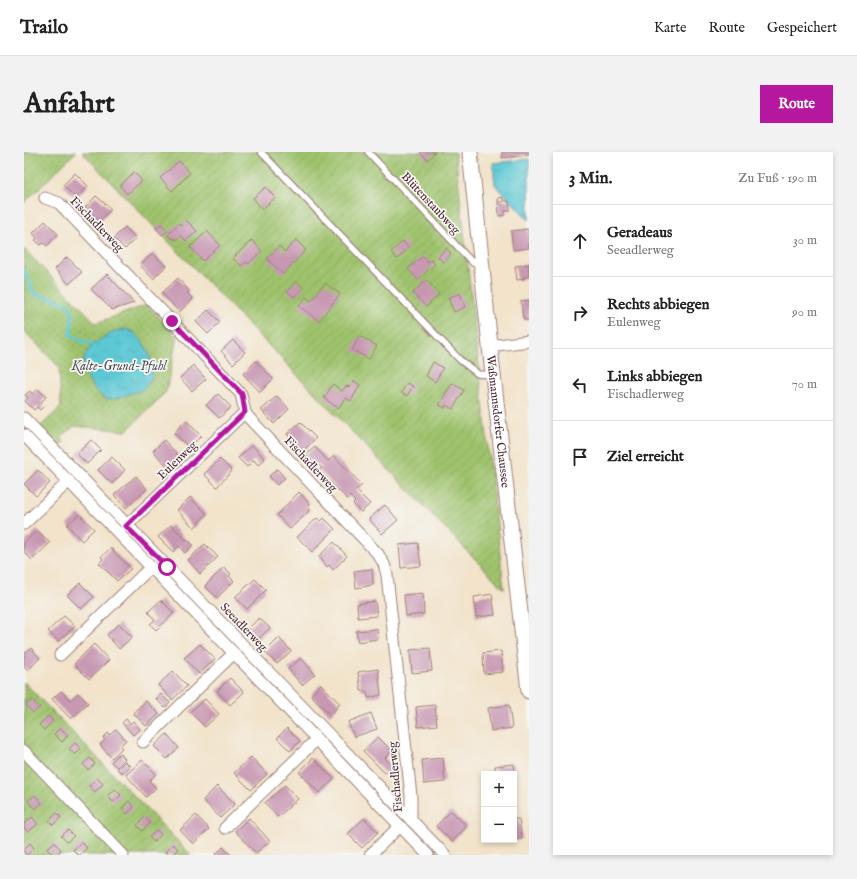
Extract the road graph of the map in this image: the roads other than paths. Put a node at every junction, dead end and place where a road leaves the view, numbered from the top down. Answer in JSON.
{"nodes":[{"id":1,"x":261,"y":152,"type":"edge"},
{"id":2,"x":368,"y":152,"type":"edge"},
{"id":3,"x":470,"y":152,"type":"edge"},
{"id":4,"x":46,"y":198,"type":"dead end"},
{"id":5,"x":481,"y":263,"type":"junction"},
{"id":6,"x":529,"y":341,"type":"edge"},
{"id":7,"x":490,"y":346,"type":"junction"},
{"id":8,"x":493,"y":375,"type":"junction"},
{"id":9,"x":245,"y":412,"type":"junction"},
{"id":10,"x":24,"y":418,"type":"edge"},
{"id":11,"x":24,"y":434,"type":"edge"},
{"id":12,"x":69,"y":481,"type":"junction"},
{"id":13,"x":24,"y":524,"type":"edge"},
{"id":14,"x":126,"y":526,"type":"junction"},
{"id":15,"x":151,"y":566,"type":"junction"},
{"id":16,"x":234,"y":653,"type":"junction"},
{"id":17,"x":60,"y":655,"type":"dead end"},
{"id":18,"x":529,"y":689,"type":"edge"},
{"id":19,"x":317,"y":739,"type":"junction"},
{"id":20,"x":143,"y":742,"type":"dead end"},
{"id":21,"x":24,"y":751,"type":"edge"},
{"id":22,"x":411,"y":820,"type":"junction"},
{"id":23,"x":400,"y":826,"type":"junction"},
{"id":24,"x":225,"y":828,"type":"dead end"},
{"id":25,"x":123,"y":855,"type":"edge"},
{"id":26,"x":370,"y":855,"type":"edge"},
{"id":27,"x":428,"y":855,"type":"edge"},
{"id":28,"x":445,"y":855,"type":"edge"}],
"edges":[{"from":1,"to":8,"type":"lane"},
{"from":2,"to":5,"type":"lane","name":"Blütenstaubweg"},
{"from":3,"to":5,"type":"street","name":"Waßmannsdorfer Chaussee"},
{"from":4,"to":9,"type":"street","name":"Fischadlerweg"},
{"from":5,"to":7,"type":"street","name":"Waßmannsdorfer Chaussee"},
{"from":6,"to":7,"type":"street"},
{"from":7,"to":8,"type":"street","name":"Waßmannsdorfer Chaussee"},
{"from":8,"to":18,"type":"street","name":"Waßmannsdorfer Chaussee"},
{"from":9,"to":14,"type":"street","name":"Eulenweg"},
{"from":9,"to":22,"type":"street","name":"Fischadlerweg"},
{"from":10,"to":14,"type":"street","name":"Seeadlerweg"},
{"from":11,"to":12,"type":"street","name":"Seeadlerweg"},
{"from":12,"to":13,"type":"street"},
{"from":12,"to":15,"type":"street","name":"Seeadlerweg"},
{"from":14,"to":22,"type":"street","name":"Seeadlerweg"},
{"from":15,"to":16,"type":"street","name":"Seeadlerweg"},
{"from":15,"to":17,"type":"street"},
{"from":16,"to":19,"type":"street","name":"Seeadlerweg"},
{"from":16,"to":20,"type":"street","name":"Seeadlerweg"},
{"from":19,"to":23,"type":"street","name":"Seeadlerweg"},
{"from":19,"to":24,"type":"street"},
{"from":21,"to":25,"type":"street"},
{"from":22,"to":28,"type":"street","name":"Seeadlerweg"},
{"from":23,"to":26,"type":"street"},
{"from":23,"to":27,"type":"street","name":"Seeadlerweg"}]}
